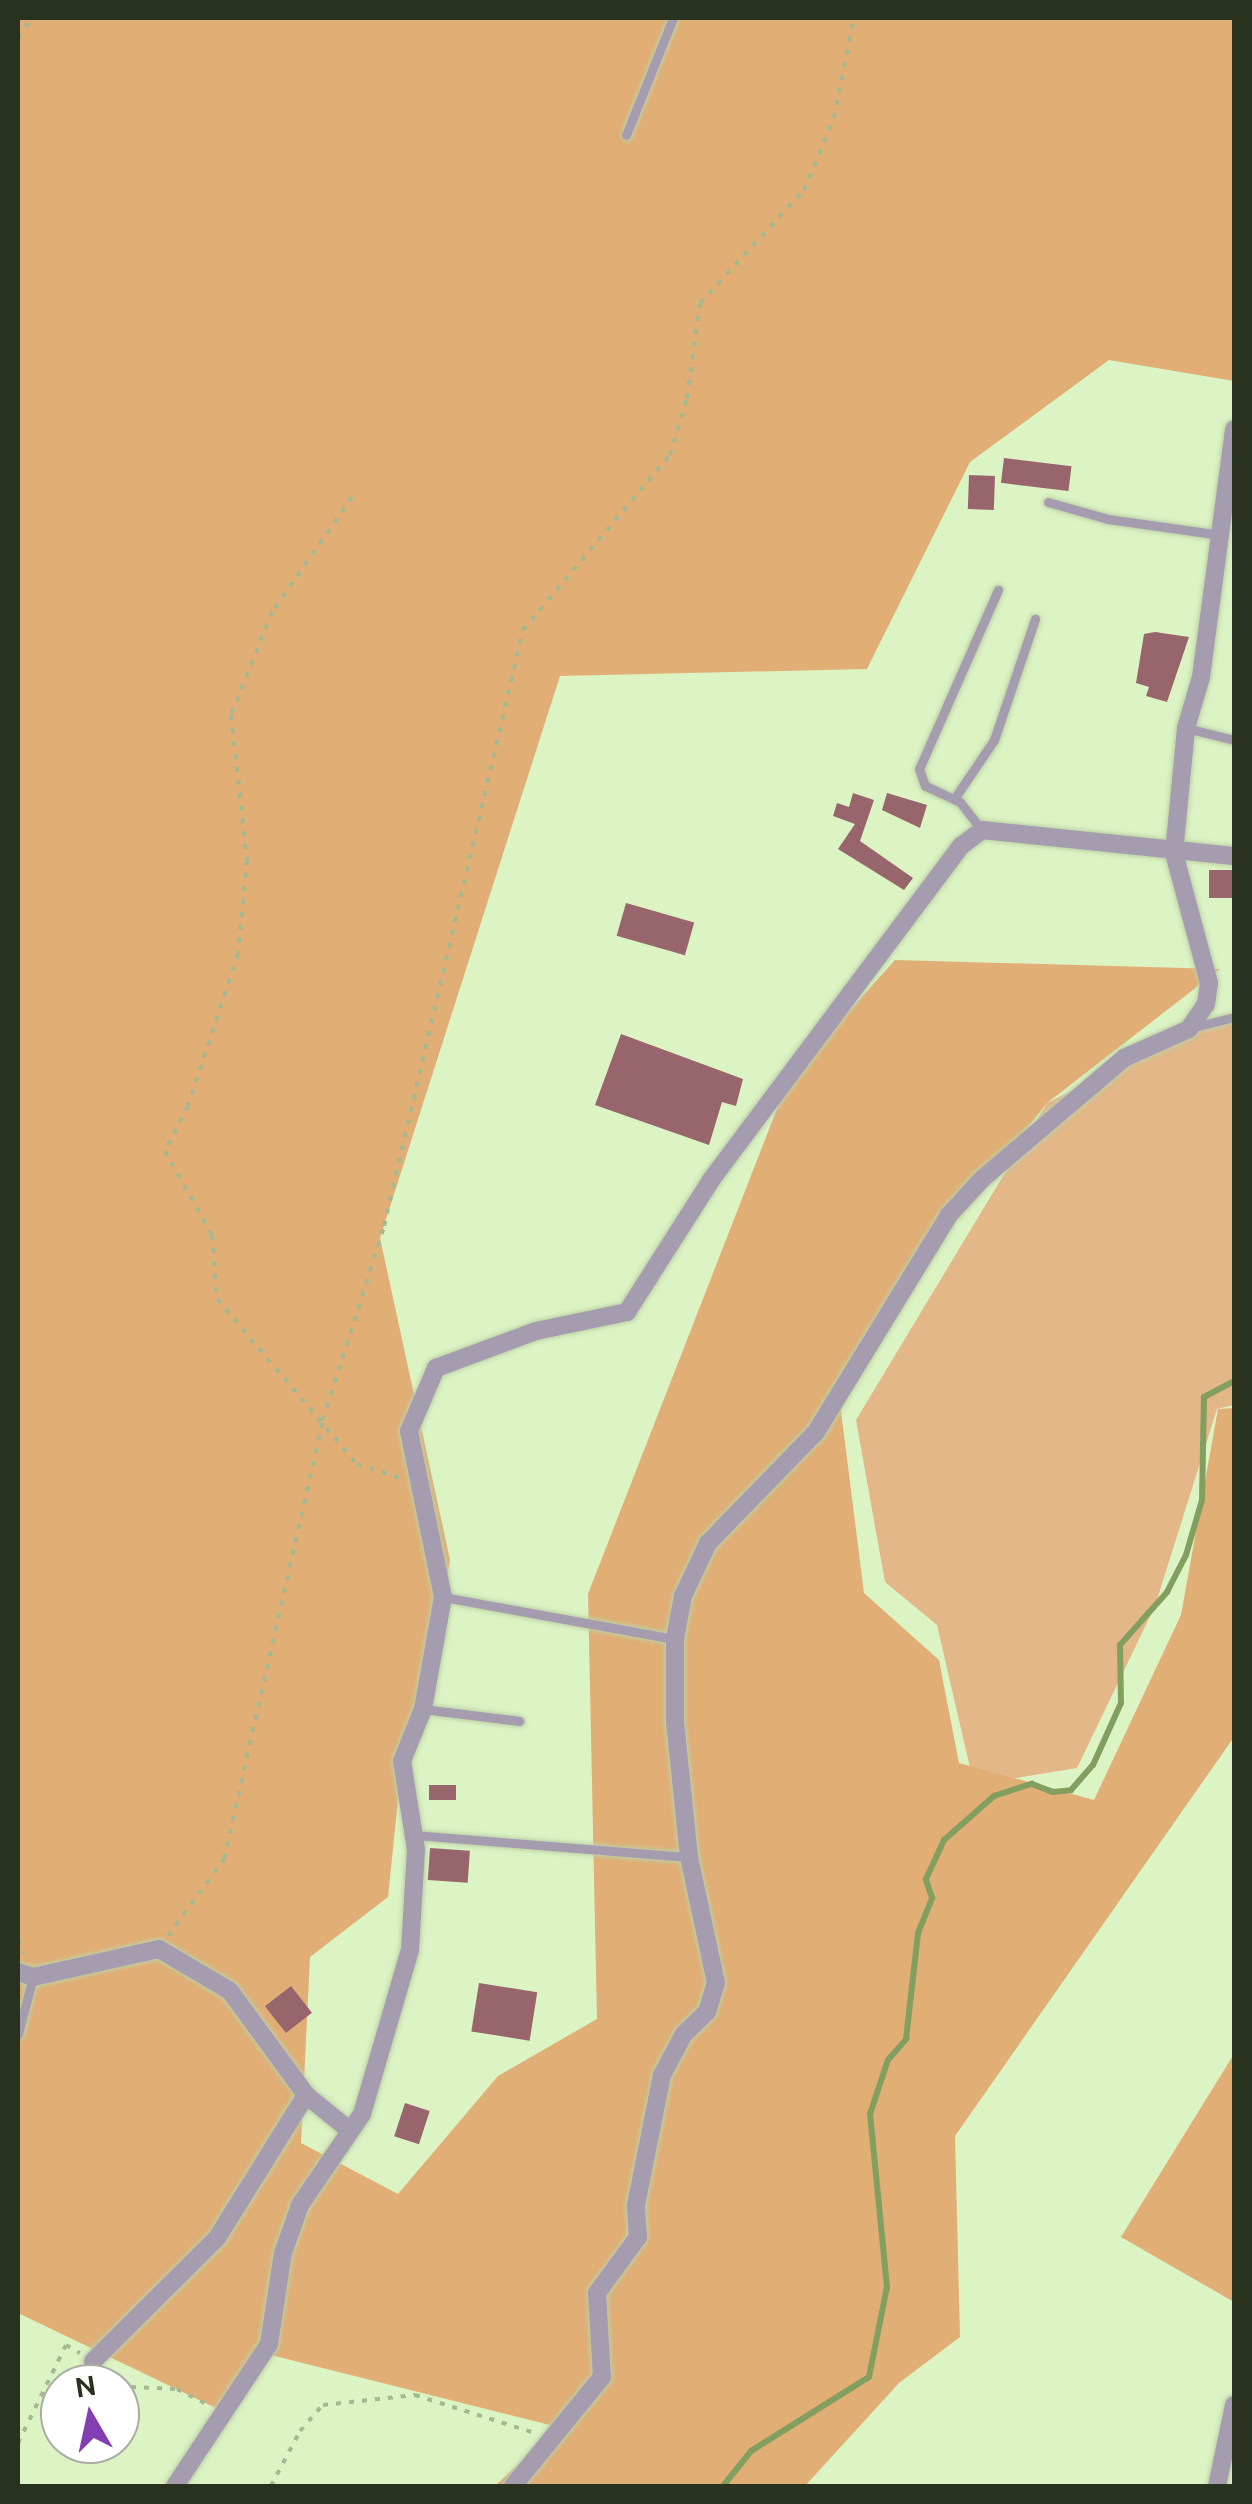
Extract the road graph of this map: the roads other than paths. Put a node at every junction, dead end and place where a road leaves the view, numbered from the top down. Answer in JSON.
{"nodes":[{"id":1,"x":673,"y":18,"type":"edge"},
{"id":2,"x":626,"y":134,"type":"dead end"},
{"id":3,"x":1234,"y":429,"type":"edge"},
{"id":4,"x":1232,"y":475,"type":"edge"},
{"id":5,"x":1048,"y":502,"type":"dead end"},
{"id":6,"x":1221,"y":535,"type":"junction"},
{"id":7,"x":998,"y":590,"type":"dead end"},
{"id":8,"x":1034,"y":619,"type":"dead end"},
{"id":9,"x":1186,"y":728,"type":"junction"},
{"id":10,"x":1234,"y":740,"type":"edge"},
{"id":11,"x":954,"y":799,"type":"junction"},
{"id":12,"x":982,"y":830,"type":"junction"},
{"id":13,"x":1174,"y":853,"type":"junction"},
{"id":14,"x":1234,"y":856,"type":"edge"},
{"id":15,"x":1234,"y":1016,"type":"edge"},
{"id":16,"x":1189,"y":1028,"type":"junction"},
{"id":17,"x":443,"y":1597,"type":"junction"},
{"id":18,"x":675,"y":1639,"type":"junction"},
{"id":19,"x":422,"y":1709,"type":"junction"},
{"id":20,"x":519,"y":1721,"type":"dead end"},
{"id":21,"x":414,"y":1835,"type":"junction"},
{"id":22,"x":689,"y":1857,"type":"junction"},
{"id":23,"x":26,"y":1974,"type":"edge"},
{"id":24,"x":18,"y":2034,"type":"edge"},
{"id":25,"x":306,"y":2095,"type":"junction"},
{"id":26,"x":348,"y":2129,"type":"junction"},
{"id":27,"x":93,"y":2361,"type":"road end"},
{"id":28,"x":1234,"y":2406,"type":"edge"},
{"id":29,"x":175,"y":2486,"type":"edge"},
{"id":30,"x":513,"y":2486,"type":"edge"},
{"id":31,"x":1217,"y":2486,"type":"edge"}],
"edges":[{"from":1,"to":2,"type":"lane"},
{"from":3,"to":4,"type":"street"},
{"from":4,"to":6,"type":"street"},
{"from":5,"to":6,"type":"lane"},
{"from":6,"to":9,"type":"street"},
{"from":7,"to":11,"type":"lane"},
{"from":8,"to":11,"type":"lane"},
{"from":9,"to":10,"type":"lane"},
{"from":9,"to":13,"type":"street"},
{"from":11,"to":12,"type":"lane"},
{"from":12,"to":13,"type":"street"},
{"from":12,"to":17,"type":"street"},
{"from":13,"to":14,"type":"street"},
{"from":13,"to":16,"type":"street"},
{"from":15,"to":16,"type":"lane"},
{"from":16,"to":18,"type":"street"},
{"from":17,"to":18,"type":"lane"},
{"from":17,"to":19,"type":"street"},
{"from":18,"to":22,"type":"street"},
{"from":19,"to":20,"type":"lane"},
{"from":19,"to":21,"type":"street"},
{"from":21,"to":22,"type":"lane"},
{"from":21,"to":26,"type":"street"},
{"from":22,"to":30,"type":"street"},
{"from":23,"to":24,"type":"lane"},
{"from":23,"to":25,"type":"street"},
{"from":25,"to":26,"type":"street"},
{"from":25,"to":27,"type":"street"},
{"from":26,"to":29,"type":"street"},
{"from":28,"to":31,"type":"street"}]}
